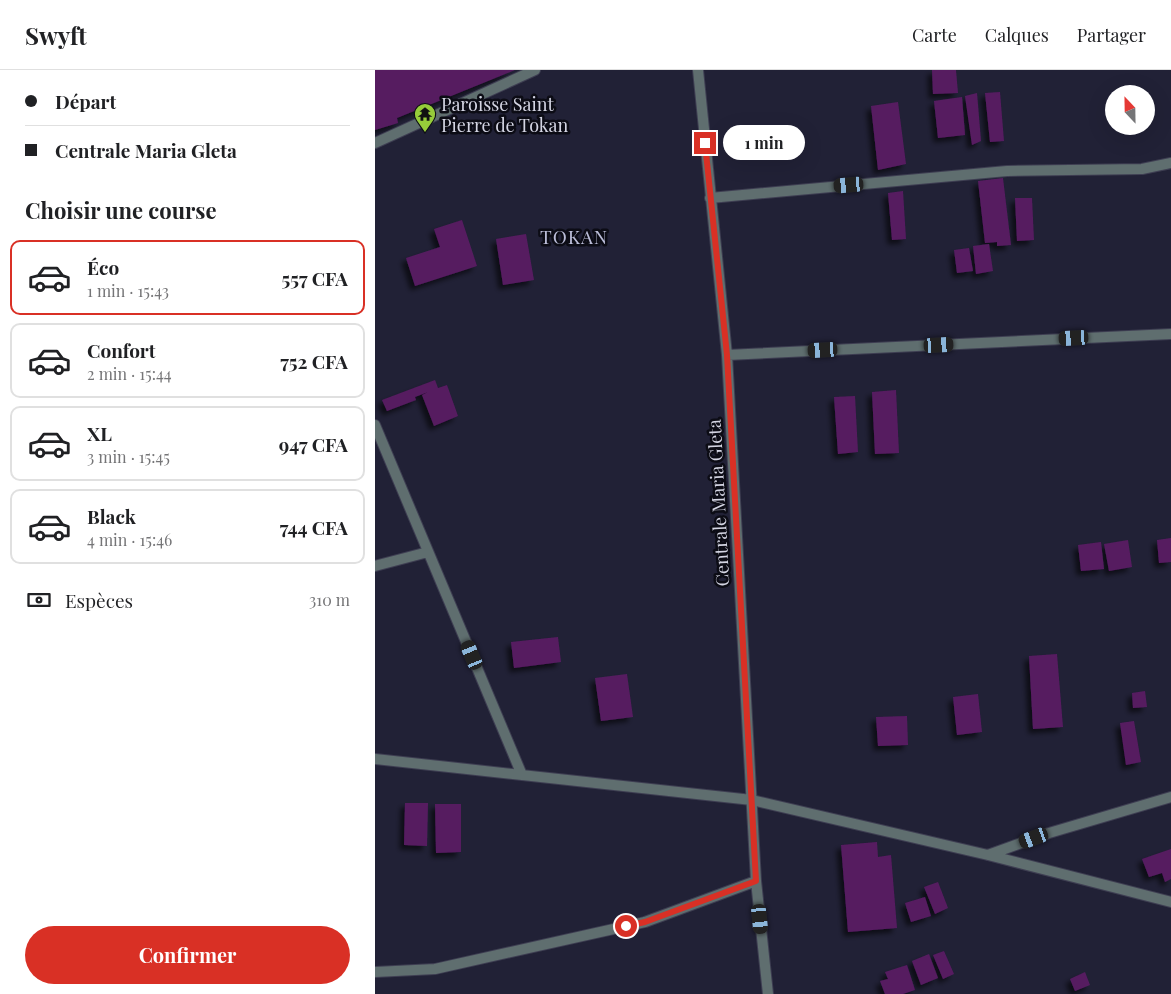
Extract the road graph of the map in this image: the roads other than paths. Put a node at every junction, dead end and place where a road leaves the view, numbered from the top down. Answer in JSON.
{"nodes":[{"id":1,"x":535,"y":70,"type":"edge"},
{"id":2,"x":698,"y":70,"type":"edge"},
{"id":3,"x":375,"y":143,"type":"edge"},
{"id":4,"x":1171,"y":163,"type":"edge"},
{"id":5,"x":710,"y":198,"type":"junction"},
{"id":6,"x":1171,"y":334,"type":"edge"},
{"id":7,"x":727,"y":355,"type":"junction"},
{"id":8,"x":375,"y":425,"type":"edge"},
{"id":9,"x":428,"y":552,"type":"junction"},
{"id":10,"x":375,"y":566,"type":"edge"},
{"id":11,"x":375,"y":759,"type":"edge"},
{"id":12,"x":522,"y":775,"type":"junction"},
{"id":13,"x":1171,"y":797,"type":"edge"},
{"id":14,"x":752,"y":800,"type":"junction"},
{"id":15,"x":988,"y":855,"type":"junction"},
{"id":16,"x":756,"y":881,"type":"junction"},
{"id":17,"x":1171,"y":902,"type":"edge"},
{"id":18,"x":375,"y":972,"type":"edge"},
{"id":19,"x":767,"y":994,"type":"edge"}],
"edges":[{"from":1,"to":3,"type":"street"},
{"from":2,"to":5,"type":"street","name":"Centrale Maria Gleta"},
{"from":4,"to":5,"type":"street"},
{"from":5,"to":7,"type":"street","name":"Centrale Maria Gleta"},
{"from":6,"to":7,"type":"street"},
{"from":7,"to":14,"type":"street","name":"Centrale Maria Gleta"},
{"from":8,"to":9,"type":"street"},
{"from":9,"to":10,"type":"street"},
{"from":9,"to":12,"type":"street"},
{"from":11,"to":12,"type":"street"},
{"from":12,"to":14,"type":"street"},
{"from":13,"to":15,"type":"street"},
{"from":14,"to":15,"type":"street"},
{"from":14,"to":16,"type":"street","name":"Centrale Maria Gleta"},
{"from":15,"to":17,"type":"street"},
{"from":16,"to":18,"type":"street"},
{"from":16,"to":19,"type":"street","name":"Centrale Maria Gleta"}]}
